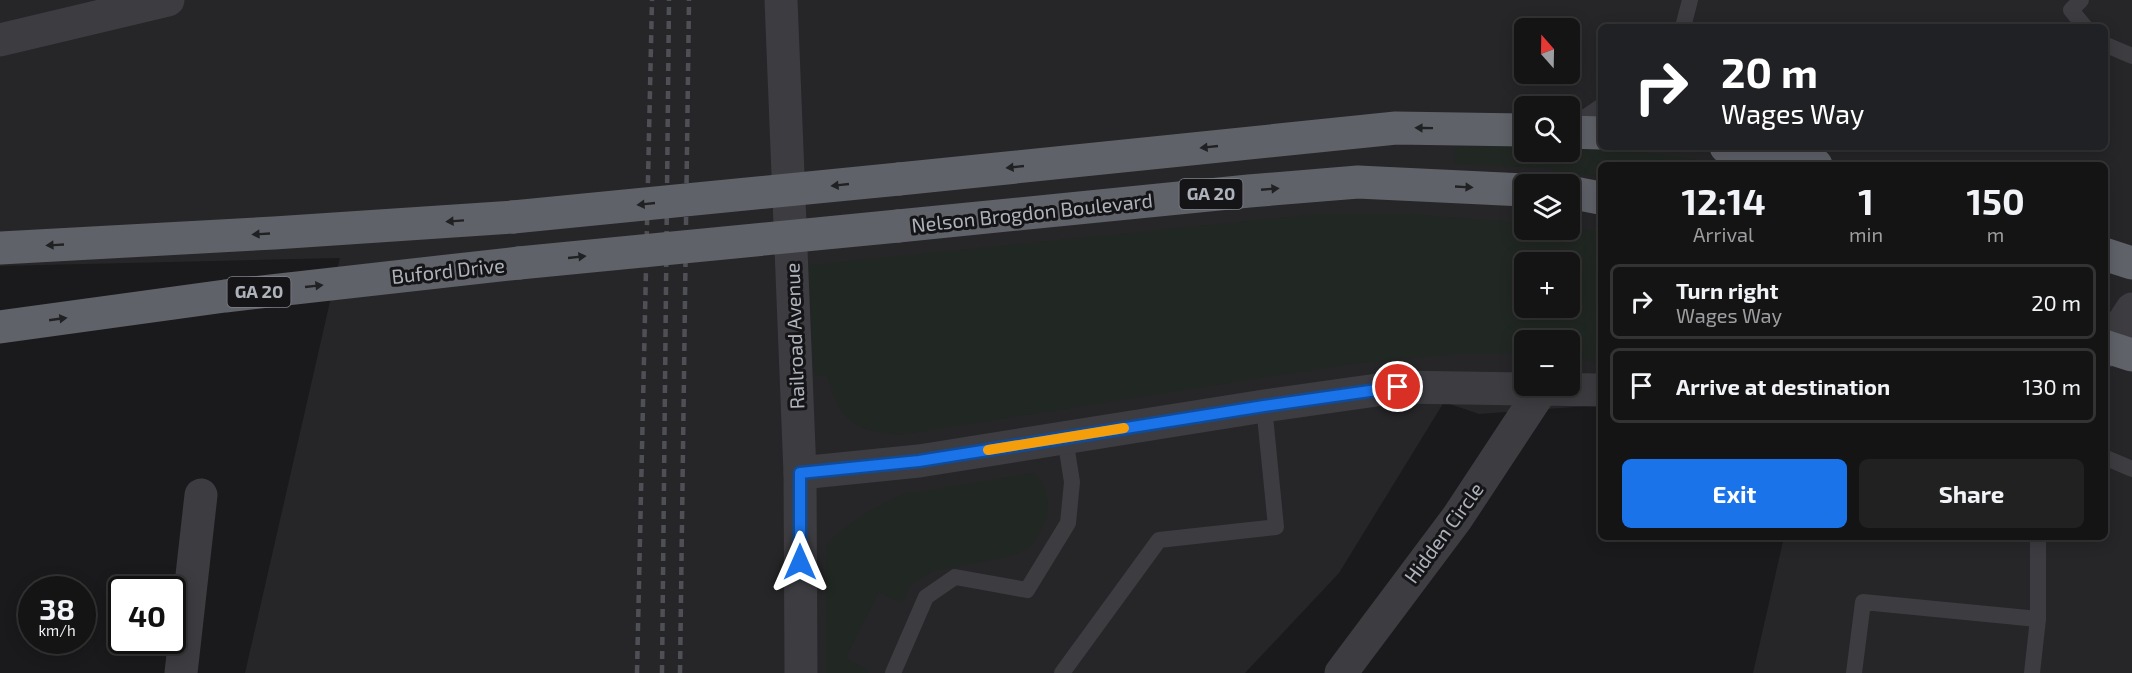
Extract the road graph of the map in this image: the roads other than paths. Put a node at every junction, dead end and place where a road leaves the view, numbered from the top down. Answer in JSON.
{"nodes":[{"id":1,"x":168,"y":0,"type":"edge"},
{"id":2,"x":781,"y":0,"type":"edge"},
{"id":3,"x":1690,"y":0,"type":"edge"},
{"id":4,"x":2081,"y":0,"type":"edge"},
{"id":5,"x":1684,"y":24,"type":"edge"},
{"id":6,"x":2083,"y":24,"type":"edge"},
{"id":7,"x":0,"y":40,"type":"edge"},
{"id":8,"x":2108,"y":46,"type":"edge"},
{"id":9,"x":2132,"y":56,"type":"edge"},
{"id":10,"x":1598,"y":108,"type":"edge"},
{"id":11,"x":1580,"y":122,"type":"edge"},
{"id":12,"x":1514,"y":130,"type":"edge"},
{"id":13,"x":1580,"y":131,"type":"edge"},
{"id":14,"x":1598,"y":133,"type":"edge"},
{"id":15,"x":1767,"y":150,"type":"edge"},
{"id":16,"x":1806,"y":162,"type":"edge"},
{"id":17,"x":1514,"y":190,"type":"edge"},
{"id":18,"x":1580,"y":194,"type":"edge"},
{"id":19,"x":1598,"y":198,"type":"edge"},
{"id":20,"x":898,"y":226,"type":"joint"},
{"id":21,"x":0,"y":248,"type":"edge"},
{"id":22,"x":2108,"y":255,"type":"edge"},
{"id":23,"x":2132,"y":263,"type":"edge"},
{"id":24,"x":2132,"y":309,"type":"edge"},
{"id":25,"x":0,"y":327,"type":"edge"},
{"id":26,"x":2112,"y":350,"type":"edge"},
{"id":27,"x":1514,"y":389,"type":"edge"},
{"id":28,"x":1580,"y":390,"type":"edge"},
{"id":29,"x":1598,"y":390,"type":"edge"},
{"id":30,"x":1537,"y":396,"type":"edge"},
{"id":31,"x":1264,"y":406,"type":"junction"},
{"id":32,"x":1065,"y":438,"type":"junction"},
{"id":33,"x":2108,"y":459,"type":"edge"},
{"id":34,"x":2132,"y":469,"type":"edge"},
{"id":35,"x":800,"y":473,"type":"junction"},
{"id":36,"x":201,"y":495,"type":"dead end"},
{"id":37,"x":2038,"y":540,"type":"edge"},
{"id":38,"x":2038,"y":619,"type":"junction"},
{"id":39,"x":181,"y":673,"type":"edge"},
{"id":40,"x":801,"y":673,"type":"edge"},
{"id":41,"x":893,"y":673,"type":"edge"},
{"id":42,"x":1062,"y":673,"type":"edge"},
{"id":43,"x":1341,"y":673,"type":"edge"},
{"id":44,"x":1854,"y":673,"type":"edge"},
{"id":45,"x":2031,"y":673,"type":"edge"}],
"edges":[{"from":1,"to":7,"type":"street"},
{"from":2,"to":35,"type":"street","name":"Railroad Avenue"},
{"from":3,"to":5,"type":"lane"},
{"from":4,"to":6,"type":"lane"},
{"from":8,"to":9,"type":"lane"},
{"from":10,"to":11,"type":"lane"},
{"from":12,"to":21,"type":"highway","number":"GA 20","one_way":true,"bridge":true},
{"from":13,"to":14,"type":"highway"},
{"from":15,"to":16,"type":"highway"},
{"from":20,"to":17,"type":"highway","name":"Nelson Brogdon Boulevard","number":"GA 20","one_way":true},
{"from":18,"to":19,"type":"highway"},
{"from":25,"to":20,"type":"highway","name":"Buford Drive","number":"GA 20","one_way":true,"bridge":true},
{"from":22,"to":23,"type":"highway"},
{"from":24,"to":26,"type":"street"},
{"from":27,"to":31,"type":"street"},
{"from":28,"to":29,"type":"street"},
{"from":30,"to":43,"type":"street","name":"Hidden Circle"},
{"from":31,"to":32,"type":"street"},
{"from":31,"to":42,"type":"lane"},
{"from":32,"to":35,"type":"street"},
{"from":32,"to":41,"type":"lane"},
{"from":33,"to":34,"type":"lane"},
{"from":35,"to":40,"type":"street","name":"Railroad Avenue"},
{"from":36,"to":39,"type":"street"},
{"from":37,"to":38,"type":"lane"},
{"from":38,"to":44,"type":"lane"},
{"from":38,"to":45,"type":"lane"}]}
